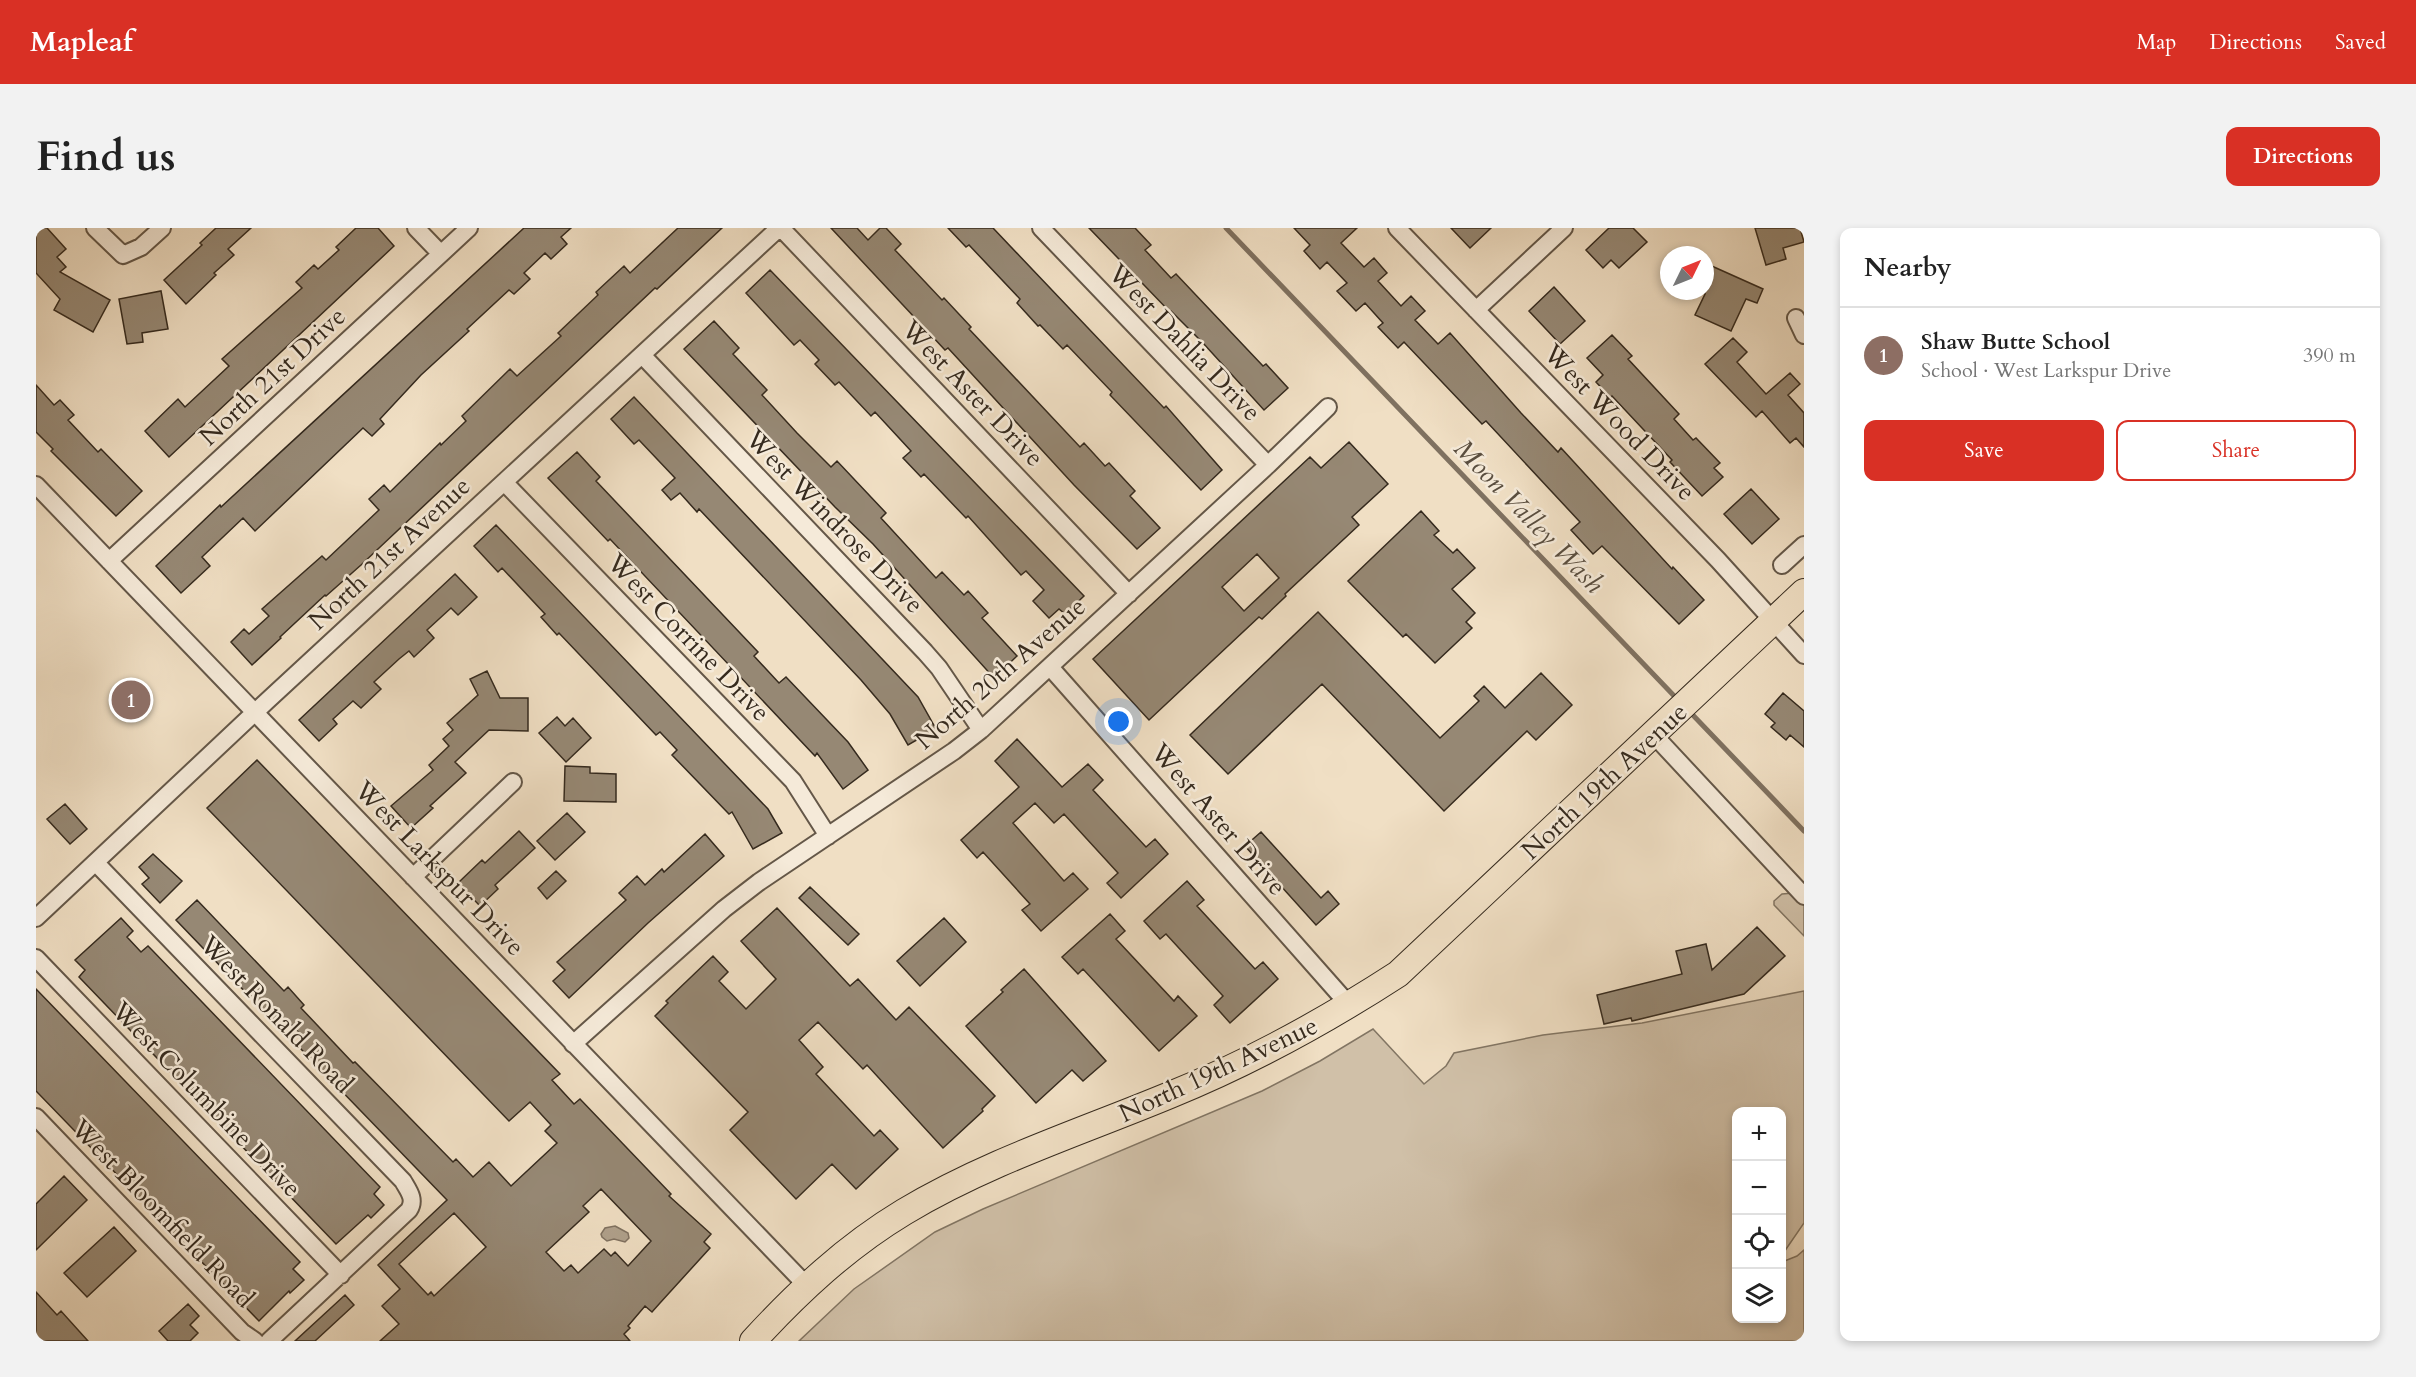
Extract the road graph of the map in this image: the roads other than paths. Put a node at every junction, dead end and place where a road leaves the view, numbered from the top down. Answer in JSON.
{"nodes":[{"id":1,"x":95,"y":228,"type":"edge"},
{"id":2,"x":162,"y":228,"type":"edge"},
{"id":3,"x":416,"y":228,"type":"edge"},
{"id":4,"x":469,"y":228,"type":"edge"},
{"id":5,"x":780,"y":228,"type":"edge"},
{"id":6,"x":1041,"y":228,"type":"edge"},
{"id":7,"x":1397,"y":228,"type":"edge"},
{"id":8,"x":1564,"y":228,"type":"edge"},
{"id":9,"x":441,"y":254,"type":"junction"},
{"id":10,"x":1476,"y":310,"type":"junction"},
{"id":11,"x":1804,"y":323,"type":"edge"},
{"id":12,"x":1804,"y":335,"type":"edge"},
{"id":13,"x":642,"y":355,"type":"junction"},
{"id":14,"x":1328,"y":406,"type":"dead end"},
{"id":15,"x":1268,"y":465,"type":"junction"},
{"id":16,"x":504,"y":482,"type":"junction"},
{"id":17,"x":36,"y":485,"type":"edge"},
{"id":18,"x":1804,"y":545,"type":"edge"},
{"id":19,"x":109,"y":561,"type":"junction"},
{"id":20,"x":1782,"y":566,"type":"dead end"},
{"id":21,"x":1804,"y":592,"type":"edge"},
{"id":22,"x":1129,"y":594,"type":"junction"},
{"id":23,"x":1774,"y":621,"type":"junction"},
{"id":24,"x":1804,"y":655,"type":"edge"},
{"id":25,"x":1050,"y":667,"type":"junction"},
{"id":26,"x":254,"y":712,"type":"junction"},
{"id":27,"x":981,"y":730,"type":"junction"},
{"id":28,"x":1653,"y":734,"type":"junction"},
{"id":29,"x":513,"y":782,"type":"dead end"},
{"id":30,"x":828,"y":837,"type":"junction"},
{"id":31,"x":96,"y":863,"type":"junction"},
{"id":32,"x":413,"y":877,"type":"junction"},
{"id":33,"x":1804,"y":882,"type":"edge"},
{"id":34,"x":1804,"y":896,"type":"edge"},
{"id":35,"x":36,"y":918,"type":"edge"},
{"id":36,"x":36,"y":958,"type":"edge"},
{"id":37,"x":1349,"y":1005,"type":"junction"},
{"id":38,"x":573,"y":1044,"type":"junction"},
{"id":39,"x":36,"y":1118,"type":"edge"},
{"id":40,"x":341,"y":1275,"type":"junction"},
{"id":41,"x":807,"y":1286,"type":"junction"},
{"id":42,"x":255,"y":1341,"type":"edge"},
{"id":43,"x":269,"y":1341,"type":"edge"},
{"id":44,"x":753,"y":1341,"type":"edge"}],
"edges":[{"from":1,"to":2,"type":"street"},
{"from":3,"to":9,"type":"street"},
{"from":4,"to":9,"type":"street","name":"North 21st Drive"},
{"from":5,"to":13,"type":"street","name":"North 21st Avenue"},
{"from":5,"to":22,"type":"street","name":"West Aster Drive"},
{"from":6,"to":15,"type":"street","name":"West Dahlia Drive"},
{"from":7,"to":10,"type":"street","name":"West Wood Drive"},
{"from":8,"to":10,"type":"street"},
{"from":9,"to":19,"type":"street","name":"North 21st Drive"},
{"from":10,"to":23,"type":"street","name":"West Wood Drive"},
{"from":11,"to":12,"type":"street"},
{"from":13,"to":16,"type":"street","name":"North 21st Avenue"},
{"from":13,"to":27,"type":"street","name":"West Windrose Drive"},
{"from":14,"to":15,"type":"street","name":"North 20th Avenue"},
{"from":15,"to":22,"type":"street","name":"North 20th Avenue"},
{"from":16,"to":26,"type":"street","name":"North 21st Avenue"},
{"from":16,"to":30,"type":"street","name":"West Corrine Drive"},
{"from":17,"to":19,"type":"street","name":"West Larkspur Drive"},
{"from":18,"to":20,"type":"street"},
{"from":19,"to":26,"type":"street","name":"West Larkspur Drive"},
{"from":21,"to":23,"type":"main road","name":"North 19th Avenue"},
{"from":22,"to":25,"type":"street","name":"North 20th Avenue"},
{"from":23,"to":24,"type":"street","name":"West Wood Drive"},
{"from":23,"to":28,"type":"main road","name":"North 19th Avenue"},
{"from":25,"to":27,"type":"street","name":"North 20th Avenue"},
{"from":25,"to":37,"type":"street","name":"West Aster Drive"},
{"from":26,"to":31,"type":"street","name":"North 21st Avenue"},
{"from":26,"to":32,"type":"street","name":"West Larkspur Drive"},
{"from":27,"to":30,"type":"street","name":"North 20th Avenue"},
{"from":28,"to":33,"type":"street"},
{"from":28,"to":34,"type":"street"},
{"from":28,"to":37,"type":"main road","name":"North 19th Avenue"},
{"from":29,"to":32,"type":"street"},
{"from":30,"to":38,"type":"street","name":"North 20th Avenue"},
{"from":31,"to":35,"type":"street","name":"North 21st Avenue"},
{"from":31,"to":40,"type":"street","name":"West Ronald Road"},
{"from":32,"to":38,"type":"street","name":"West Larkspur Drive"},
{"from":36,"to":40,"type":"street","name":"West Columbine Drive"},
{"from":37,"to":41,"type":"main road","name":"North 19th Avenue"},
{"from":38,"to":41,"type":"street","name":"West Larkspur Drive"},
{"from":39,"to":42,"type":"street","name":"West Bloomfield Road"},
{"from":40,"to":43,"type":"street"},
{"from":41,"to":44,"type":"main road","name":"North 19th Avenue"}]}
